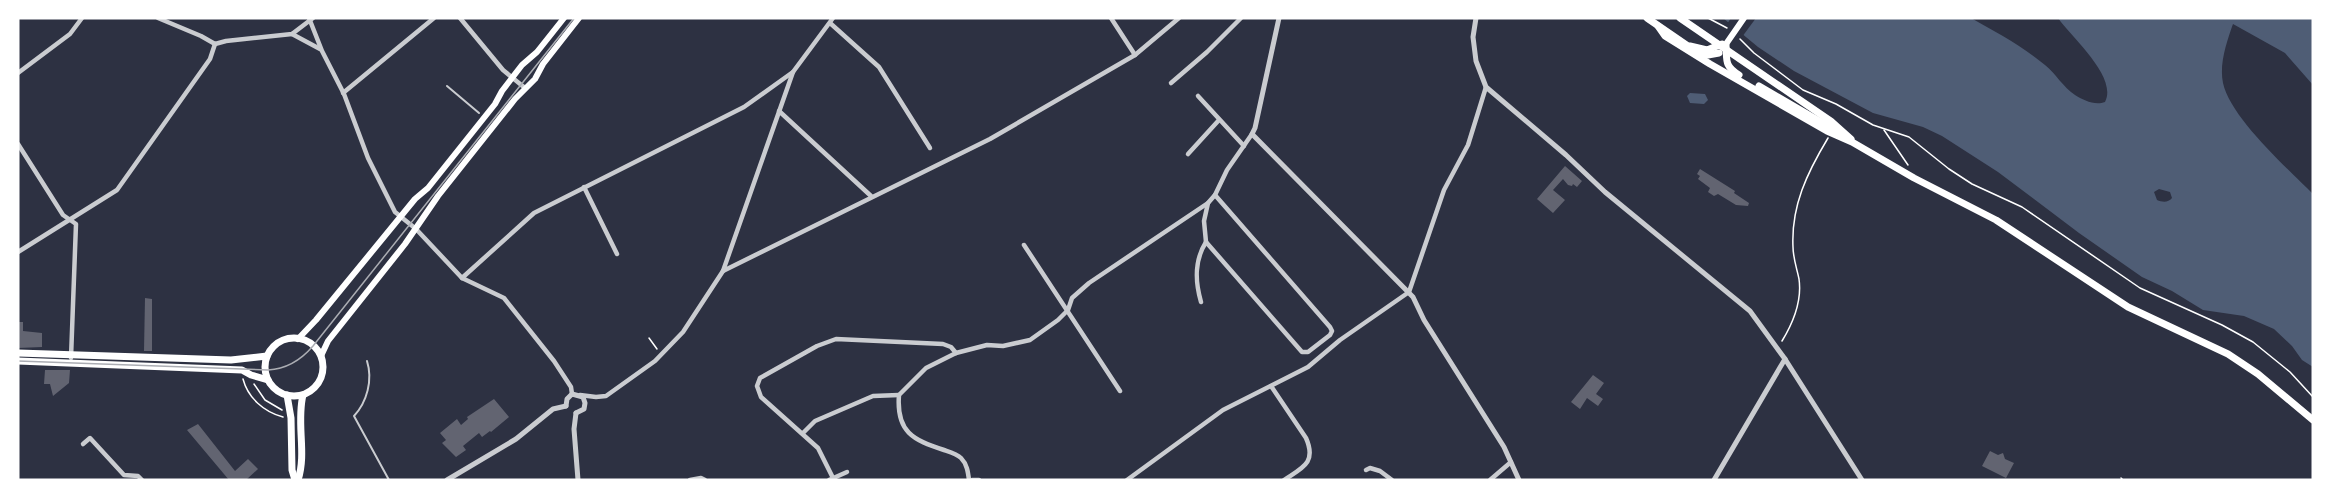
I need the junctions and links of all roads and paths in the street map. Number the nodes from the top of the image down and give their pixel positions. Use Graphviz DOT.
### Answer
graph roads {
  1 [pos="82,18"];
  2 [pos="158,18"];
  3 [pos="434,18"];
  4 [pos="460,18"];
  5 [pos="564,18"];
  6 [pos="579,18"];
  7 [pos="1111,18"];
  8 [pos="1179,18"];
  9 [pos="1241,18"];
  10 [pos="1279,18"];
  11 [pos="1476,18"];
  12 [pos="1647,18"];
  13 [pos="1680,18"];
  14 [pos="1708,18"];
  15 [pos="1744,18"];
  16 [pos="310,19"];
  17 [pos="832,20"];
  18 [pos="1658,26"];
  19 [pos="1728,29"];
  20 [pos="1733,33"];
  21 [pos="292,34"];
  22 [pos="215,44"];
  23 [pos="1726,44"];
  24 [pos="1688,45"];
  25 [pos="322,51"];
  26 [pos="1719,53"];
  27 [pos="1136,55"];
  28 [pos="793,72"];
  29 [pos="18,73"];
  30 [pos="1727,73"];
  31 [pos="513,78"];
  32 [pos="1171,83"];
  33 [pos="447,86"];
  34 [pos="1486,87"];
  35 [pos="525,88"];
  36 [pos="343,93"];
  37 [pos="1198,96"];
  38 [pos="779,111"];
  39 [pos="479,113"];
  40 [pos="1220,120"];
  41 [pos="1883,129"];
  42 [pos="1252,134"];
  43 [pos="1830,135"];
  44 [pos="1244,146"];
  45 [pos="1860,147"];
  46 [pos="19,148"];
  47 [pos="930,148"];
  48 [pos="1188,154"];
  49 [pos="1910,169"];
  50 [pos="585,187"];
  51 [pos="1215,195"];
  52 [pos="870,196"];
  53 [pos="1208,203"];
  54 [pos="400,217"];
  55 [pos="71,220"];
  56 [pos="416,229"];
  57 [pos="1206,242"];
  58 [pos="1024,245"];
  59 [pos="18,252"];
  60 [pos="617,254"];
  61 [pos="723,271"];
  62 [pos="462,278"];
  63 [pos="1409,292"];
  64 [pos="1201,302"];
  65 [pos="1068,310"];
  66 [pos="649,338"];
  67 [pos="298,339"];
  68 [pos="1780,343"];
  69 [pos="18,353"];
  70 [pos="956,353"];
  71 [pos="661,355"];
  72 [pos="267,356"];
  73 [pos="321,356"];
  74 [pos="1785,358"];
  75 [pos="71,359"];
  76 [pos="368,361"];
  77 [pos="18,362"];
  78 [pos="243,377"];
  79 [pos="268,380"];
  80 [pos="253,381"];
  81 [pos="1271,386"];
  82 [pos="1120,391"];
  83 [pos="573,394"];
  84 [pos="286,395"];
  85 [pos="303,395"];
  86 [pos="580,395"];
  87 [pos="899,395"];
  88 [pos="2313,397"];
  89 [pos="566,406"];
  90 [pos="576,414"];
  91 [pos="2313,420"];
  92 [pos="803,433"];
  93 [pos="83,444"];
  94 [pos="1511,462"];
  95 [pos="1366,470"];
  96 [pos="847,472"];
  97 [pos="831,479"];
  98 [pos="142,480"];
  99 [pos="297,480"];
  100 [pos="389,480"];
  101 [pos="447,480"];
  102 [pos="578,480"];
  103 [pos="690,480"];
  104 [pos="705,480"];
  105 [pos="971,480"];
  106 [pos="979,480"];
  107 [pos="1127,480"];
  108 [pos="1284,480"];
  109 [pos="1392,480"];
  110 [pos="1490,480"];
  111 [pos="1519,480"];
  112 [pos="1714,480"];
  113 [pos="1862,480"];
  1 -- 29 [label="street"];
  2 -- 22 [label="street"];
  3 -- 36 [label="street"];
  4 -- 31 [label="street"];
  5 -- 31 [label="main road"];
  6 -- 35 [label="main road"];
  7 -- 27 [label="street"];
  8 -- 27 [label="street"];
  9 -- 32 [label="street"];
  10 -- 42 [label="street"];
  11 -- 34 [label="street"];
  12 -- 18 [label="main road"];
  13 -- 45 [label="main road"];
  14 -- 19 [label="path"];
  15 -- 23 [label="main road"];
  16 -- 21 [label="street"];
  16 -- 25 [label="street"];
  17 -- 28 [label="street"];
  17 -- 47 [label="street"];
  18 -- 24 [label="main road"];
  18 -- 30 [label="main road"];
  20 -- 41 [label="path"];
  21 -- 22 [label="street"];
  21 -- 25 [label="street"];
  22 -- 55 [label="street"];
  23 -- 24 [label="main road"];
  23 -- 26 [label="main road"];
  23 -- 45 [label="main road"];
  24 -- 26 [label="main road"];
  25 -- 36 [label="street"];
  26 -- 30 [label="main road"];
  27 -- 52 [label="street"];
  28 -- 38 [label="street"];
  28 -- 50 [label="street"];
  30 -- 45 [label="main road"];
  31 -- 35 [label="street"];
  31 -- 54 [label="main road"];
  33 -- 39 [label="lane"];
  34 -- 63 [label="street"];
  34 -- 74 [label="street"];
  35 -- 56 [label="main road"];
  36 -- 54 [label="street"];
  37 -- 40 [label="street"];
  38 -- 52 [label="street"];
  38 -- 61 [label="street"];
  40 -- 44 [label="street"];
  40 -- 48 [label="street"];
  41 -- 49 [label="path"];
  41 -- 88 [label="path"];
  42 -- 44 [label="street"];
  42 -- 63 [label="street"];
  43 -- 68 [label="path"];
  44 -- 51 [label="street"];
  45 -- 91 [label="main road"];
  46 -- 55 [label="street"];
  50 -- 60 [label="street"];
  50 -- 62 [label="street"];
  51 -- 53 [label="street"];
  51 -- 57 [label="street"];
  52 -- 61 [label="street"];
  53 -- 57 [label="street"];
  53 -- 65 [label="street"];
  54 -- 56 [label="street"];
  54 -- 67 [label="main road"];
  55 -- 59 [label="street"];
  55 -- 75 [label="street"];
  56 -- 62 [label="street"];
  56 -- 73 [label="main road"];
  57 -- 64 [label="street"];
  58 -- 65 [label="street"];
  61 -- 71 [label="street"];
  62 -- 83 [label="street"];
  63 -- 81 [label="street"];
  63 -- 94 [label="street"];
  65 -- 70 [label="street"];
  65 -- 82 [label="street"];
  66 -- 71 [label="path"];
  67 -- 72 [label="main road"];
  67 -- 73 [label="main road"];
  69 -- 75 [label="main road"];
  70 -- 87 [label="street"];
  70 -- 92 [label="street"];
  71 -- 86 [label="street"];
  72 -- 75 [label="main road"];
  72 -- 79 [label="main road"];
  73 -- 85 [label="main road"];
  74 -- 112 [label="street"];
  74 -- 113 [label="street"];
  75 -- 77 [label="main road"];
  75 -- 79 [label="main road"];
  76 -- 100 [label="lane"];
  78 -- 80 [label="path"];
  79 -- 84 [label="main road"];
  81 -- 107 [label="street"];
  81 -- 108 [label="street"];
  83 -- 86 [label="street"];
  83 -- 89 [label="street"];
  84 -- 85 [label="main road"];
  84 -- 99 [label="main road"];
  85 -- 99 [label="main road"];
  86 -- 90 [label="street"];
  87 -- 92 [label="street"];
  87 -- 105 [label="street"];
  89 -- 90 [label="street"];
  89 -- 101 [label="street"];
  90 -- 102 [label="street"];
  92 -- 97 [label="street"];
  93 -- 98 [label="street"];
  94 -- 110 [label="street"];
  94 -- 111 [label="street"];
  95 -- 109 [label="street"];
  96 -- 97 [label="street"];
  103 -- 104 [label="street"];
  105 -- 106 [label="street"];
}
